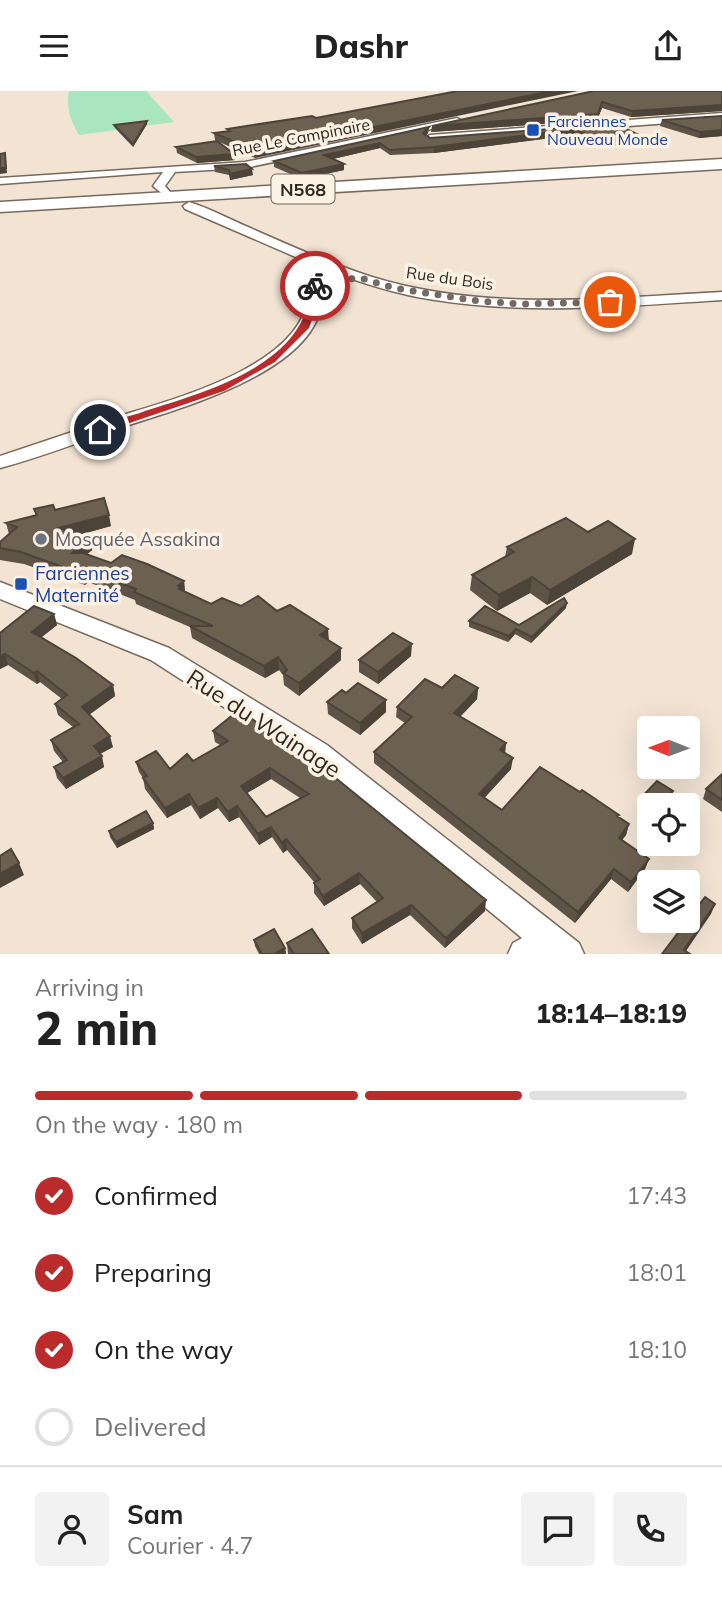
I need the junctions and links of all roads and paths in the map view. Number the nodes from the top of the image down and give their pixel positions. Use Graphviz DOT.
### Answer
graph roads {
  1 [pos="722,116"];
  2 [pos="466,119"];
  3 [pos="380,137"];
  4 [pos="722,166"];
  5 [pos="171,169"];
  6 [pos="599,174"];
  7 [pos="722,179"];
  8 [pos="0,181"];
  9 [pos="165,193"];
  10 [pos="189,206"];
  11 [pos="0,209"];
  12 [pos="305,256"];
  13 [pos="361,278"];
  14 [pos="315,286"];
  15 [pos="722,296"];
  16 [pos="0,462"];
  17 [pos="0,590"];
  18 [pos="547,949"];
  1 -- 3 [label="street"];
  2 -- 3 [label="street, Rue Le Campinaire"];
  3 -- 5 [label="street, Rue Le Campinaire"];
  4 -- 6 [label="highway"];
  5 -- 8 [label="street, Rue Le Campinaire"];
  5 -- 9 [label="street"];
  6 -- 7 [label="highway"];
  6 -- 11 [label="highway, N568"];
  10 -- 12 [label="street, Rue du Bois"];
  12 -- 13 [label="street, Rue du Bois"];
  12 -- 14 [label="street"];
  13 -- 14 [label="street"];
  13 -- 15 [label="street, Rue du Bois"];
  14 -- 16 [label="street"];
  17 -- 18 [label="street, Rue du Wainage"];
}
